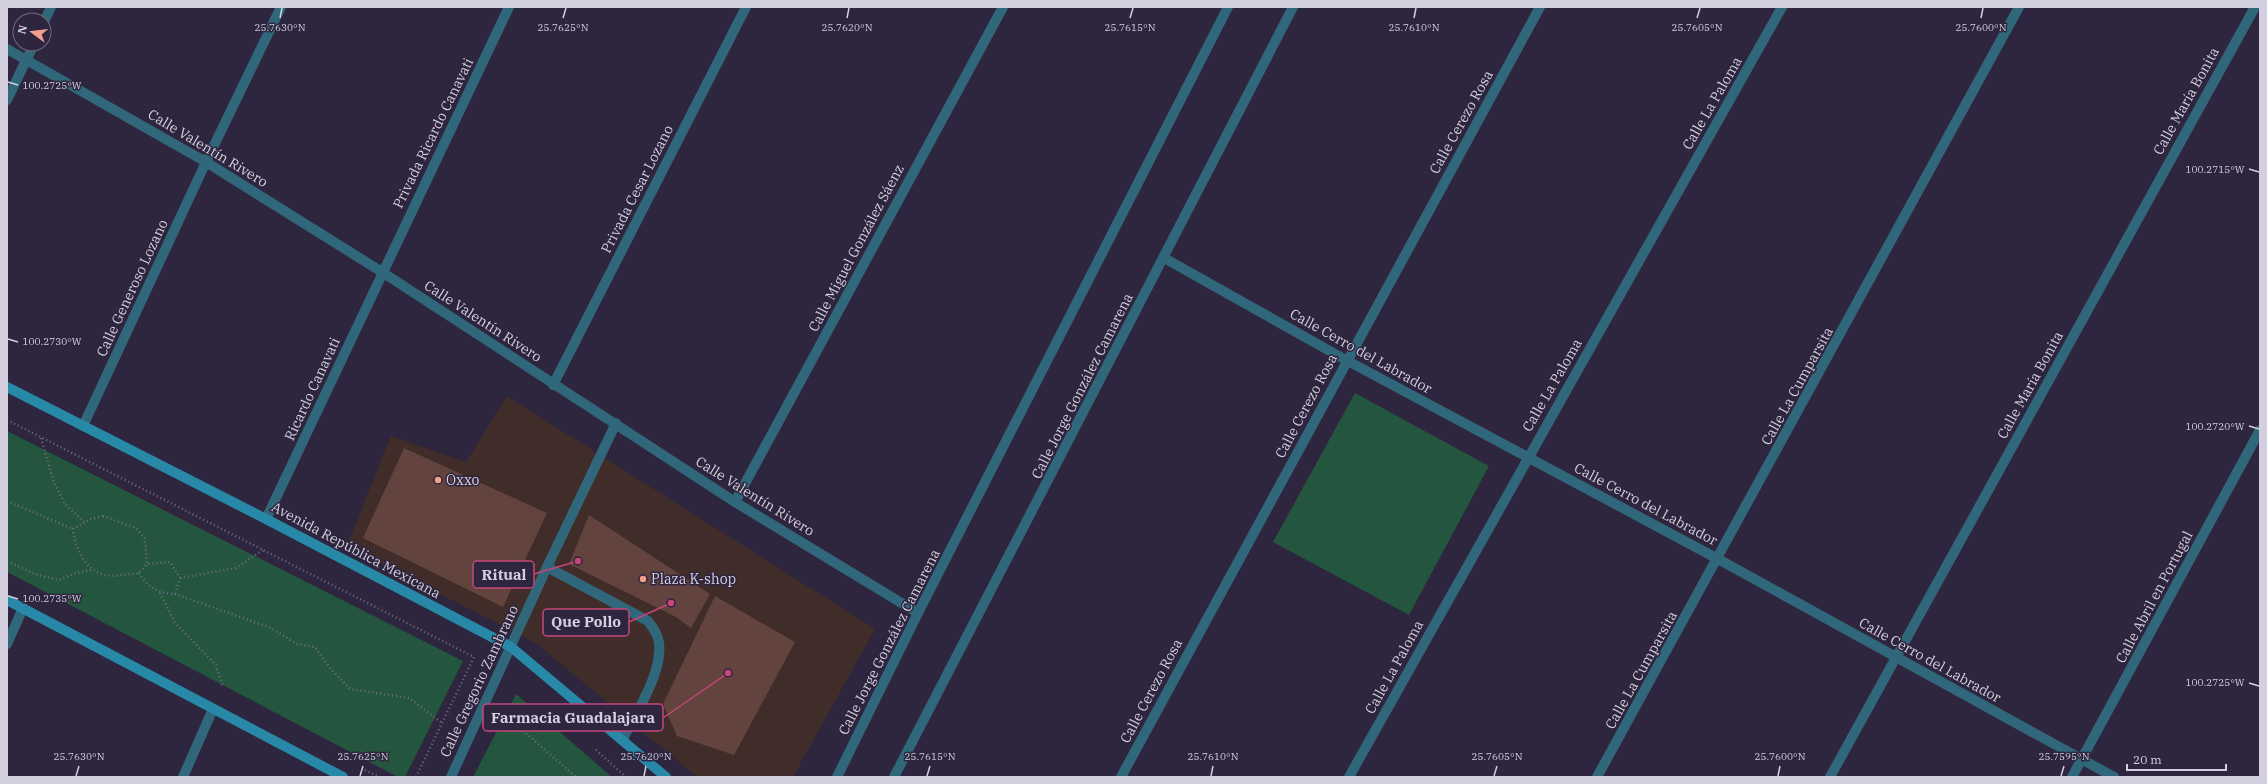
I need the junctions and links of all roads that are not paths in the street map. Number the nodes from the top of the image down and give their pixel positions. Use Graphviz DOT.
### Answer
graph roads {
  1 [pos="281,7"];
  2 [pos="509,7"];
  3 [pos="746,7"];
  4 [pos="1003,7"];
  5 [pos="1228,7"];
  6 [pos="1293,7"];
  7 [pos="1540,7"];
  8 [pos="1782,7"];
  9 [pos="2019,7"];
  10 [pos="2254,7"];
  11 [pos="7,49"];
  12 [pos="30,52"];
  13 [pos="27,60"];
  14 [pos="7,100"];
  15 [pos="206,162"];
  16 [pos="1164,258"];
  17 [pos="382,272"];
  18 [pos="1346,360"];
  19 [pos="553,385"];
  20 [pos="7,387"];
  21 [pos="616,423"];
  22 [pos="84,426"];
  23 [pos="2260,430"];
  24 [pos="1528,457"];
  25 [pos="735,502"];
  26 [pos="266,519"];
  27 [pos="1718,559"];
  28 [pos="546,567"];
  29 [pos="7,600"];
  30 [pos="23,608"];
  31 [pos="918,613"];
  32 [pos="7,644"];
  33 [pos="512,647"];
  34 [pos="1896,657"];
  35 [pos="213,709"];
  36 [pos="623,739"];
  37 [pos="2082,759"];
  38 [pos="183,777"];
  39 [pos="343,777"];
  40 [pos="450,777"];
  41 [pos="666,777"];
  42 [pos="837,777"];
  43 [pos="894,777"];
  44 [pos="1121,777"];
  45 [pos="1349,777"];
  46 [pos="1597,777"];
  47 [pos="1830,777"];
  48 [pos="2072,777"];
  49 [pos="2114,777"];
  1 -- 15 [label="street, Calle Generoso Lozano"];
  2 -- 17 [label="street, Privada Ricardo Canavati"];
  3 -- 19 [label="street, Privada Cesar Lozano"];
  4 -- 25 [label="street, Calle Miguel González Sáenz"];
  5 -- 31 [label="street, Calle Jorge González Camarena"];
  6 -- 16 [label="street, Calle Jorge González Camarena"];
  7 -- 18 [label="street, Calle Cerezo Rosa"];
  8 -- 24 [label="street, Calle La Paloma"];
  9 -- 27 [label="street, Calle La Cumparsita"];
  10 -- 34 [label="street, Calle María Bonita"];
  11 -- 13 [label="street, Calle Valentín Rivero"];
  12 -- 13 [label="street"];
  13 -- 14 [label="street"];
  13 -- 15 [label="street, Calle Valentín Rivero"];
  15 -- 17 [label="street, Calle Valentín Rivero"];
  15 -- 22 [label="street, Calle Generoso Lozano"];
  16 -- 18 [label="street, Calle Cerro del Labrador"];
  16 -- 43 [label="street, Calle Jorge González Camarena"];
  17 -- 19 [label="street, Calle Valentín Rivero"];
  17 -- 26 [label="street, Ricardo Canavati"];
  18 -- 24 [label="street, Calle Cerro del Labrador"];
  18 -- 44 [label="street, Calle Cerezo Rosa"];
  19 -- 21 [label="street, Calle Valentín Rivero"];
  20 -- 22 [label="main road, Avenida República Mexicana"];
  21 -- 25 [label="street, Calle Valentín Rivero"];
  21 -- 28 [label="street, Calle Gregorio Zambrano"];
  22 -- 26 [label="main road, Avenida República Mexicana"];
  23 -- 37 [label="street, Calle Abril en Portugal"];
  24 -- 27 [label="street, Calle Cerro del Labrador"];
  24 -- 45 [label="street, Calle La Paloma"];
  25 -- 31 [label="street, Calle Valentín Rivero"];
  26 -- 33 [label="main road, Avenida República Mexicana"];
  27 -- 34 [label="street, Calle Cerro del Labrador"];
  27 -- 46 [label="street, Calle La Cumparsita"];
  28 -- 33 [label="street, Calle Gregorio Zambrano"];
  28 -- 36 [label="street"];
  29 -- 30 [label="main road"];
  30 -- 32 [label="street"];
  30 -- 35 [label="main road"];
  31 -- 42 [label="street, Calle Jorge González Camarena"];
  33 -- 36 [label="main road, Avenida República Mexicana"];
  33 -- 40 [label="street, Calle Gregorio Zambrano"];
  34 -- 37 [label="street, Calle Cerro del Labrador"];
  34 -- 47 [label="street, Calle María Bonita"];
  35 -- 38 [label="street"];
  35 -- 39 [label="main road"];
  36 -- 41 [label="main road, Avenida República Mexicana"];
  37 -- 48 [label="street, Calle Abril en Portugal"];
  37 -- 49 [label="street, Calle Cerro del Labrador"];
}
